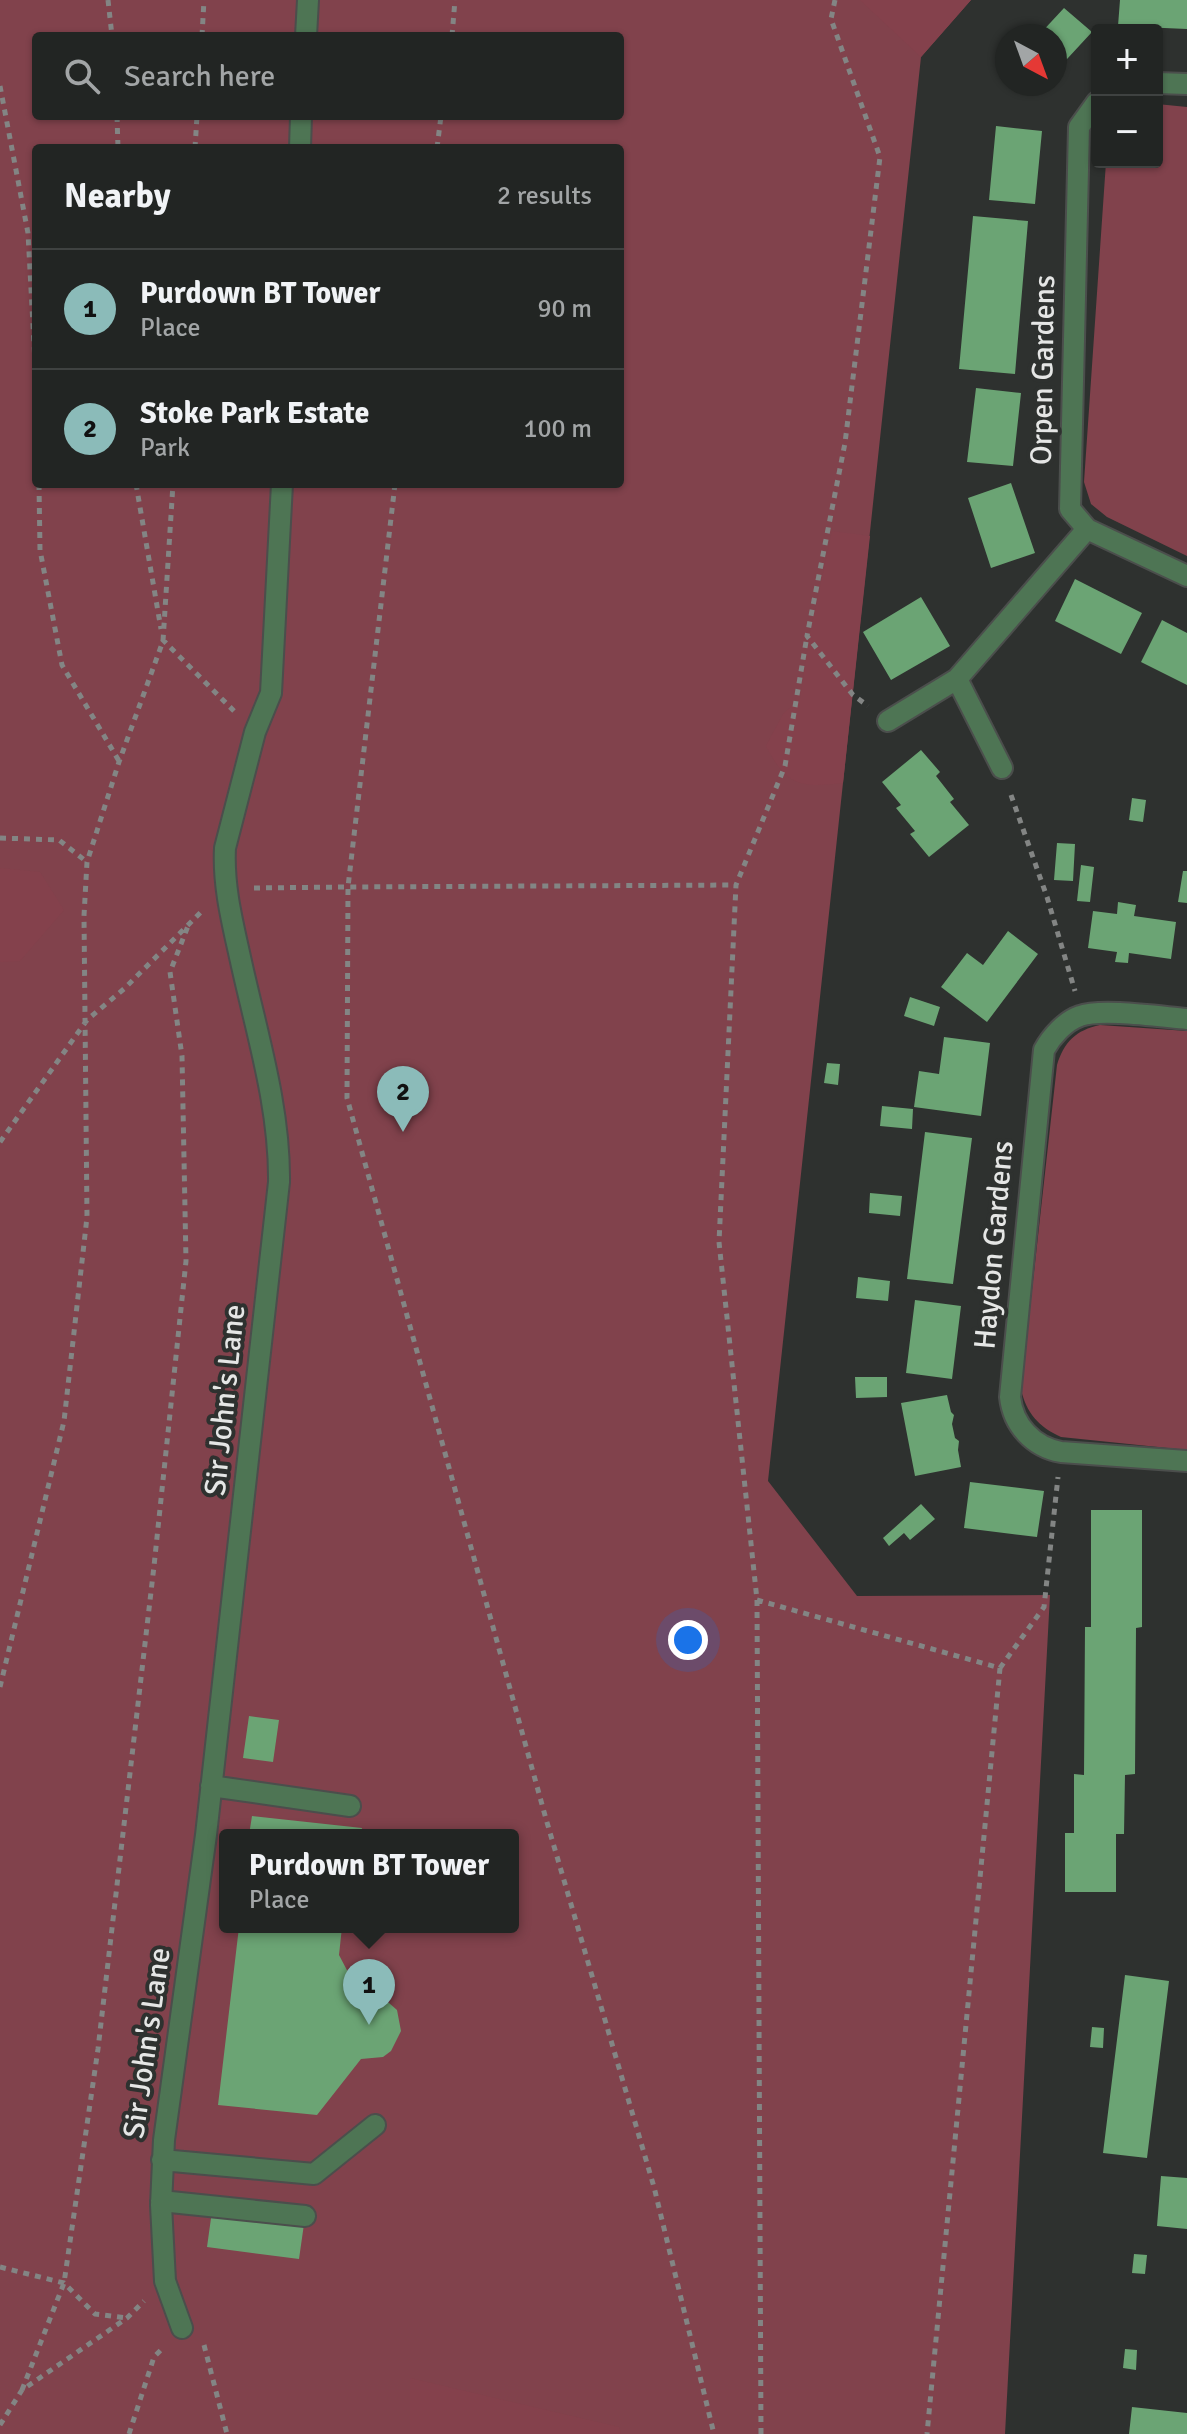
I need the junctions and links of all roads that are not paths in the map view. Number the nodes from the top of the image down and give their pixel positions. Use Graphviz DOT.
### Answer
graph roads {
  1 [pos="308,0"];
  2 [pos="306,32"];
  3 [pos="1163,83"];
  4 [pos="1187,84"];
  5 [pos="1091,110"];
  6 [pos="301,120"];
  7 [pos="300,144"];
  8 [pos="282,488"];
  9 [pos="1087,529"];
  10 [pos="1187,576"];
  11 [pos="957,679"];
  12 [pos="888,721"];
  13 [pos="1002,768"];
  14 [pos="1187,1019"];
  15 [pos="1187,1461"];
  16 [pos="211,1786"];
  17 [pos="350,1806"];
  18 [pos="375,2125"];
  19 [pos="162,2160"];
  20 [pos="161,2201"];
  21 [pos="305,2216"];
  22 [pos="182,2328"];
  1 -- 2 [label="street"];
  3 -- 4 [label="street"];
  5 -- 9 [label="street, Orpen Gardens"];
  6 -- 7 [label="street"];
  8 -- 16 [label="street, Sir John's Lane"];
  9 -- 10 [label="street"];
  9 -- 11 [label="street"];
  11 -- 12 [label="street"];
  11 -- 13 [label="street"];
  14 -- 15 [label="street, Haydon Gardens"];
  16 -- 17 [label="street"];
  16 -- 19 [label="street, Sir John's Lane"];
  18 -- 19 [label="street"];
  19 -- 20 [label="street, Sir John's Lane"];
  20 -- 21 [label="street"];
  20 -- 22 [label="street, Sir John's Lane"];
}
